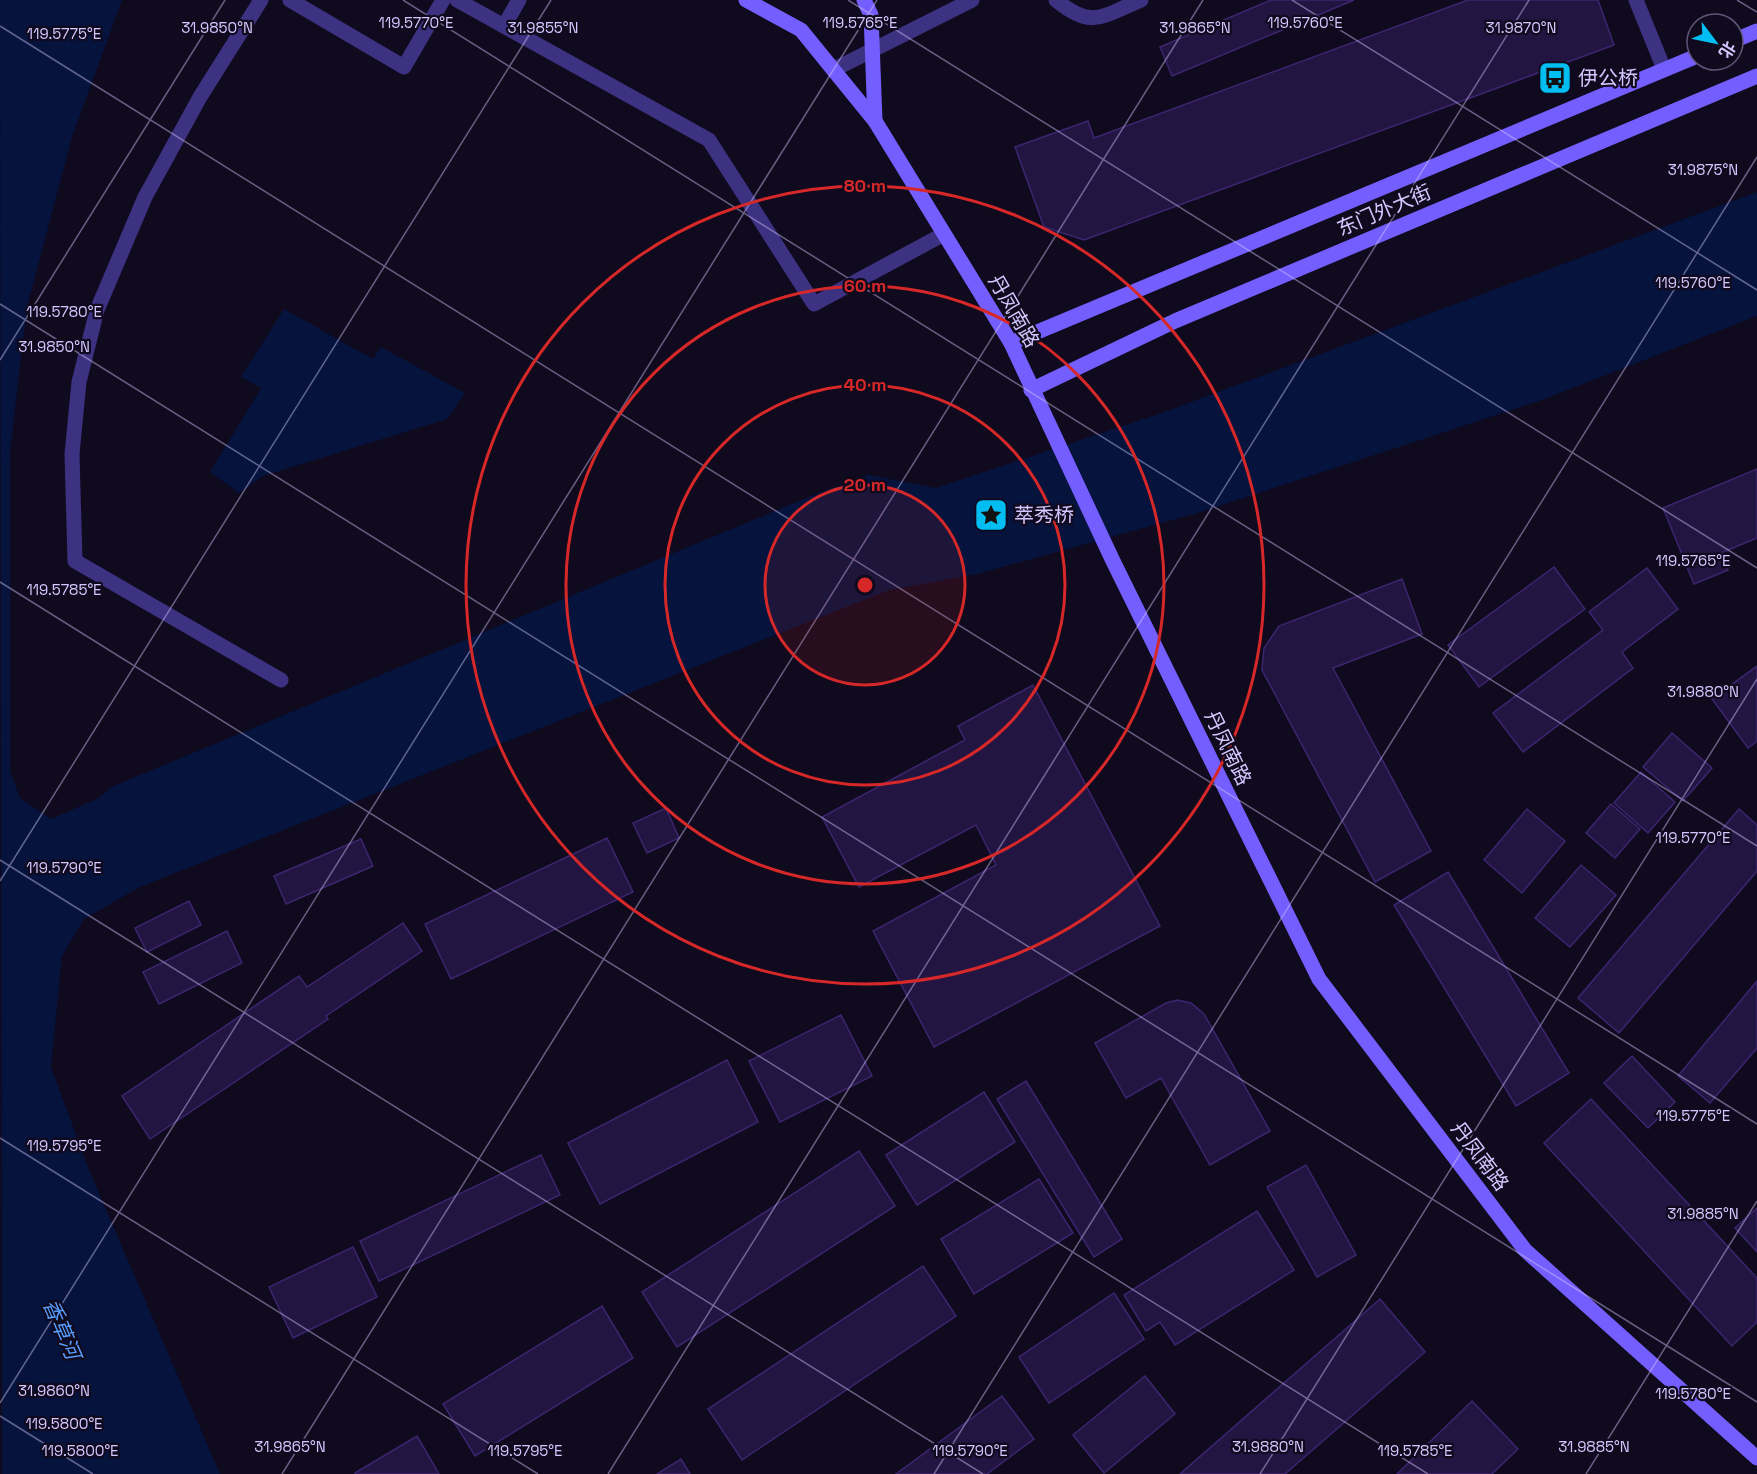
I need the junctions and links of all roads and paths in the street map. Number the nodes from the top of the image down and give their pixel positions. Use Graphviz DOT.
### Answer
graph roads {
  1 [pos="261,0"];
  2 [pos="290,0"];
  3 [pos="443,0"];
  4 [pos="457,0"];
  5 [pos="519,0"];
  6 [pos="746,0"];
  7 [pos="864,0"];
  8 [pos="972,0"];
  9 [pos="1056,0"];
  10 [pos="1141,0"];
  11 [pos="1636,0"];
  12 [pos="504,26"];
  13 [pos="872,50"];
  14 [pos="1685,61"];
  15 [pos="1664,69"];
  16 [pos="833,70"];
  17 [pos="1757,76"];
  18 [pos="875,121"];
  19 [pos="944,234"];
  20 [pos="1011,343"];
  21 [pos="1031,390"];
  22 [pos="281,680"];
  23 [pos="1757,1458"];
  1 -- 22 [label="lane"];
  2 -- 3 [label="lane"];
  4 -- 12 [label="lane"];
  5 -- 12 [label="lane"];
  6 -- 16 [label="main road, 丹凤南路"];
  7 -- 13 [label="main road"];
  8 -- 13 [label="lane"];
  9 -- 10 [label="lane"];
  11 -- 15 [label="lane"];
  12 -- 19 [label="lane"];
  13 -- 16 [label="lane"];
  13 -- 18 [label="main road"];
  14 -- 15 [label="main road, 东门外大街"];
  15 -- 20 [label="main road, 东门外大街"];
  16 -- 18 [label="main road, 丹凤南路"];
  17 -- 21 [label="main road, 东门外大街"];
  18 -- 19 [label="main road, 丹凤南路"];
  19 -- 20 [label="main road, 丹凤南路"];
  20 -- 21 [label="main road, 丹凤南路"];
  21 -- 23 [label="main road, 丹凤南路"];
}
